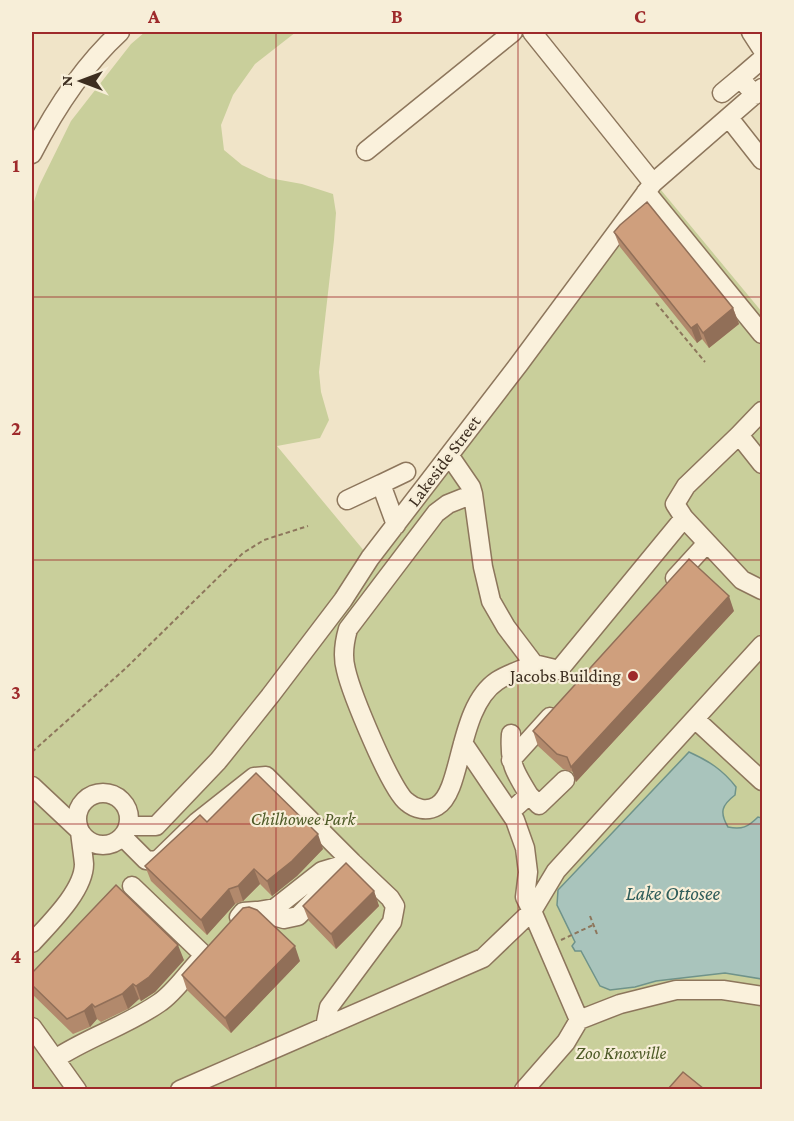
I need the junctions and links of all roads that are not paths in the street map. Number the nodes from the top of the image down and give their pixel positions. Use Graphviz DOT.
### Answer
graph roads {
  1 [pos="120,32"];
  2 [pos="513,32"];
  3 [pos="532,32"];
  4 [pos="758,49"];
  5 [pos="740,78"];
  6 [pos="759,92"];
  7 [pos="722,93"];
  8 [pos="729,118"];
  9 [pos="366,151"];
  10 [pos="32,154"];
  11 [pos="762,159"];
  12 [pos="650,188"];
  13 [pos="762,334"];
  14 [pos="762,411"];
  15 [pos="739,435"];
  16 [pos="449,455"];
  17 [pos="762,464"];
  18 [pos="406,472"];
  19 [pos="385,491"];
  20 [pos="473,494"];
  21 [pos="347,500"];
  22 [pos="410,505"];
  23 [pos="684,518"];
  24 [pos="396,525"];
  25 [pos="707,543"];
  26 [pos="762,590"];
  27 [pos="660,595"];
  28 [pos="762,645"];
  29 [pos="534,664"];
  30 [pos="558,708"];
  31 [pos="695,719"];
  32 [pos="511,734"];
  33 [pos="463,743"];
  34 [pos="511,760"];
  35 [pos="565,780"];
  36 [pos="762,781"];
  37 [pos="32,786"];
  38 [pos="530,795"];
  39 [pos="510,812"];
  40 [pos="80,831"];
  41 [pos="126,832"];
  42 [pos="352,861"];
  43 [pos="132,886"];
  44 [pos="532,911"];
  45 [pos="32,944"];
  46 [pos="204,955"];
  47 [pos="762,996"];
  48 [pos="579,1020"];
  49 [pos="32,1027"];
  50 [pos="325,1027"];
  51 [pos="55,1059"];
  52 [pos="77,1089"];
  53 [pos="180,1089"];
  54 [pos="524,1089"];
  1 -- 10 [label="street"];
  2 -- 9 [label="street"];
  3 -- 12 [label="street"];
  4 -- 5 [label="street"];
  5 -- 6 [label="street"];
  5 -- 7 [label="street"];
  6 -- 8 [label="street, Lakeside Street"];
  8 -- 11 [label="street"];
  8 -- 12 [label="street, Lakeside Street"];
  12 -- 13 [label="street"];
  12 -- 16 [label="street, Lakeside Street"];
  14 -- 15 [label="street"];
  15 -- 17 [label="street"];
  15 -- 23 [label="street"];
  16 -- 20 [label="street"];
  16 -- 22 [label="street, Lakeside Street"];
  18 -- 19 [label="street"];
  19 -- 21 [label="street"];
  19 -- 22 [label="street"];
  19 -- 24 [label="street"];
  20 -- 29 [label="street"];
  20 -- 33 [label="street"];
  22 -- 24 [label="street, Lakeside Street"];
  23 -- 25 [label="street"];
  23 -- 29 [label="street"];
  24 -- 41 [label="street, Lakeside Street"];
  25 -- 26 [label="street"];
  25 -- 27 [label="street"];
  28 -- 31 [label="street"];
  29 -- 33 [label="street"];
  30 -- 34 [label="street"];
  31 -- 36 [label="street"];
  31 -- 44 [label="street"];
  32 -- 34 [label="street"];
  33 -- 39 [label="street"];
  34 -- 38 [label="street"];
  35 -- 38 [label="street"];
  37 -- 40 [label="street"];
  38 -- 39 [label="street"];
  39 -- 44 [label="street"];
  40 -- 41 [label="street"];
  40 -- 41 [label="street"];
  40 -- 45 [label="street"];
  41 -- 42 [label="street"];
  42 -- 46 [label="street"];
  42 -- 50 [label="street"];
  43 -- 46 [label="street"];
  44 -- 48 [label="street"];
  44 -- 50 [label="street"];
  46 -- 51 [label="street"];
  47 -- 48 [label="street"];
  48 -- 54 [label="street"];
  49 -- 51 [label="street"];
  50 -- 53 [label="street"];
  51 -- 52 [label="street"];
}
